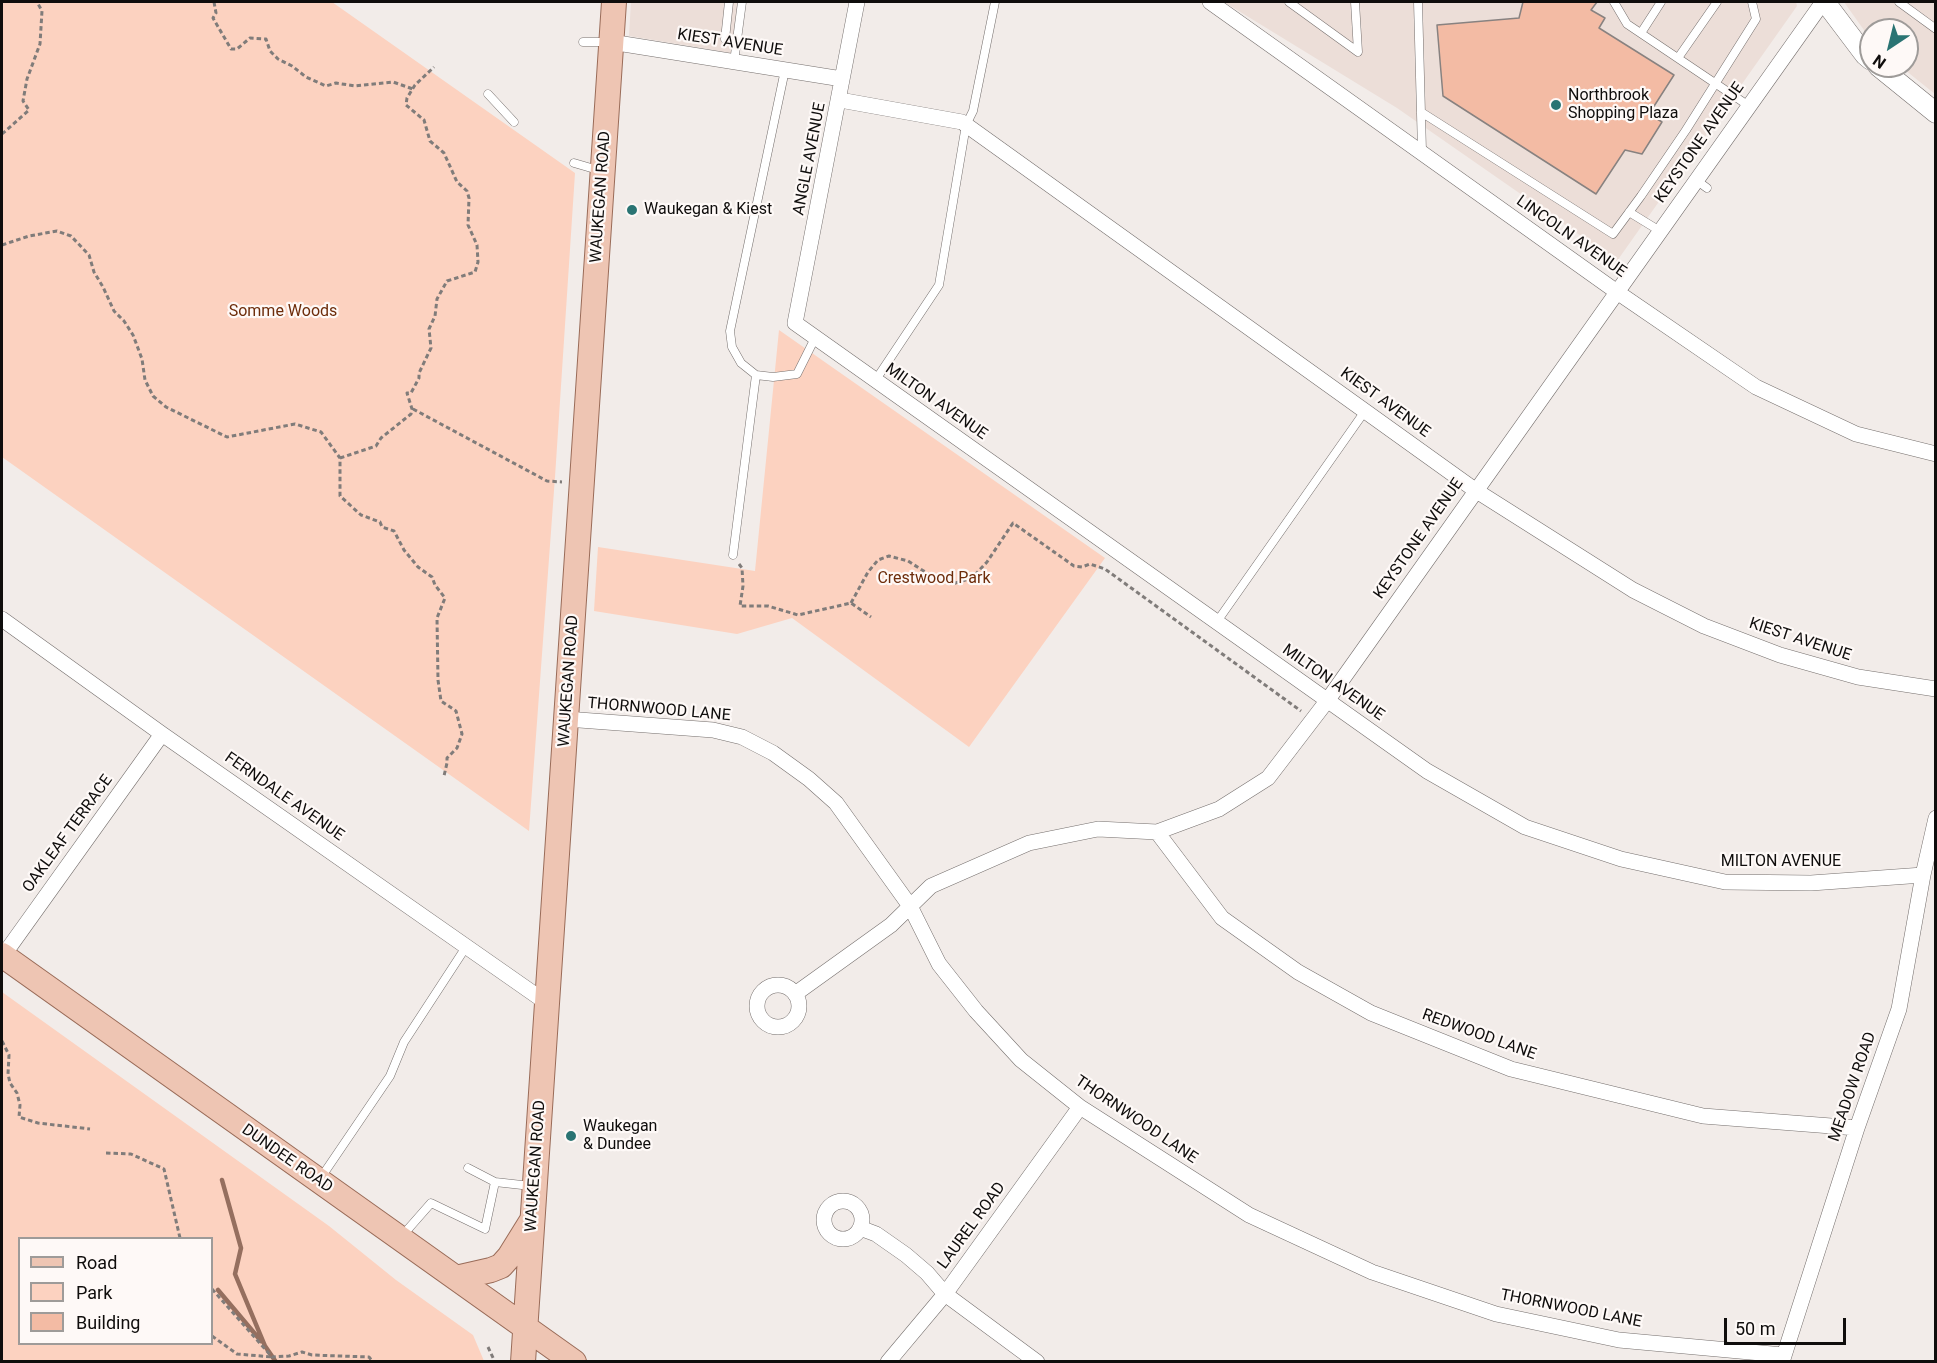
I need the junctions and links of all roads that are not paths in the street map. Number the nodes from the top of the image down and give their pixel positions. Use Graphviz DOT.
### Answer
graph roads {
  1 [pos="614,2"];
  2 [pos="729,2"];
  3 [pos="742,2"];
  4 [pos="857,2"];
  5 [pos="994,2"];
  6 [pos="1210,2"];
  7 [pos="1289,2"];
  8 [pos="1355,2"];
  9 [pos="1418,2"];
  10 [pos="1614,2"];
  11 [pos="1662,2"];
  12 [pos="1717,2"];
  13 [pos="1752,2"];
  14 [pos="1824,2"];
  15 [pos="1899,2"];
  16 [pos="1935,29"];
  17 [pos="1641,33"];
  18 [pos="725,39"];
  19 [pos="583,42"];
  20 [pos="611,42"];
  21 [pos="1859,47"];
  22 [pos="1678,58"];
  23 [pos="734,62"];
  24 [pos="785,70"];
  25 [pos="1893,78"];
  26 [pos="842,79"];
  27 [pos="1715,82"];
  28 [pos="488,94"];
  29 [pos="840,100"];
  30 [pos="1749,106"];
  31 [pos="1420,112"];
  32 [pos="1935,113"];
  33 [pos="514,122"];
  34 [pos="966,125"];
  35 [pos="1422,152"];
  36 [pos="574,163"];
  37 [pos="603,171"];
  38 [pos="1629,212"];
  39 [pos="1660,231"];
  40 [pos="1617,292"];
  41 [pos="795,323"];
  42 [pos="815,338"];
  43 [pos="756,375"];
  44 [pos="875,381"];
  45 [pos="1365,411"];
  46 [pos="1935,454"];
  47 [pos="1475,490"];
  48 [pos="733,555"];
  49 [pos="2,619"];
  50 [pos="1216,623"];
  51 [pos="1935,689"];
  52 [pos="1327,701"];
  53 [pos="566,719"];
  54 [pos="162,734"];
  55 [pos="1935,818"];
  56 [pos="1157,832"];
  57 [pos="1923,875"];
  58 [pos="910,906"];
  59 [pos="466,947"];
  60 [pos="2,956"];
  61 [pos="795,994"];
  62 [pos="547,1003"];
  63 [pos="1080,1107"];
  64 [pos="1857,1128"];
  65 [pos="468,1168"];
  66 [pos="319,1181"];
  67 [pos="495,1182"];
  68 [pos="535,1186"];
  69 [pos="533,1218"];
  70 [pos="860,1228"];
  71 [pos="400,1238"];
  72 [pos="456,1278"];
  73 [pos="945,1294"];
  74 [pos="526,1328"];
  75 [pos="1782,1358"];
  76 [pos="523,1362"];
  77 [pos="574,1362"];
  78 [pos="888,1362"];
  79 [pos="1037,1362"];
  1 -- 20 [label="main road, WAUKEGAN ROAD"];
  2 -- 18 [label="lane"];
  3 -- 23 [label="lane"];
  4 -- 26 [label="street, ANGLE AVENUE"];
  5 -- 34 [label="lane"];
  6 -- 35 [label="street, LINCOLN AVENUE"];
  7 -- 8 [label="lane"];
  9 -- 31 [label="lane"];
  10 -- 17 [label="lane"];
  11 -- 17 [label="lane"];
  12 -- 22 [label="lane"];
  13 -- 27 [label="lane"];
  14 -- 21 [label="street"];
  14 -- 30 [label="street, KEYSTONE AVENUE"];
  15 -- 16 [label="lane"];
  17 -- 22 [label="lane"];
  19 -- 20 [label="lane"];
  20 -- 23 [label="street, KIEST AVENUE"];
  20 -- 37 [label="main road, WAUKEGAN ROAD"];
  22 -- 27 [label="lane"];
  23 -- 24 [label="street, KIEST AVENUE"];
  24 -- 26 [label="street, KIEST AVENUE"];
  24 -- 43 [label="lane"];
  25 -- 32 [label="street"];
  26 -- 29 [label="street, ANGLE AVENUE"];
  27 -- 30 [label="lane"];
  27 -- 38 [label="lane"];
  28 -- 33 [label="lane"];
  29 -- 34 [label="street, KIEST AVENUE"];
  29 -- 41 [label="street, ANGLE AVENUE"];
  30 -- 39 [label="street, KEYSTONE AVENUE"];
  31 -- 35 [label="lane"];
  31 -- 38 [label="lane"];
  34 -- 44 [label="lane"];
  34 -- 45 [label="street, KIEST AVENUE"];
  35 -- 40 [label="street, LINCOLN AVENUE"];
  36 -- 37 [label="lane"];
  37 -- 53 [label="main road, WAUKEGAN ROAD"];
  38 -- 39 [label="lane"];
  39 -- 40 [label="street, KEYSTONE AVENUE"];
  40 -- 46 [label="street, LINCOLN AVENUE"];
  40 -- 47 [label="street, KEYSTONE AVENUE"];
  41 -- 42 [label="street, MILTON AVENUE"];
  42 -- 43 [label="lane"];
  42 -- 44 [label="street, MILTON AVENUE"];
  43 -- 48 [label="lane"];
  44 -- 50 [label="street, MILTON AVENUE"];
  45 -- 47 [label="street, KIEST AVENUE"];
  45 -- 50 [label="lane"];
  47 -- 51 [label="street, KIEST AVENUE"];
  47 -- 52 [label="street, KEYSTONE AVENUE"];
  49 -- 54 [label="street, FERNDALE AVENUE"];
  50 -- 52 [label="street, MILTON AVENUE"];
  52 -- 56 [label="street, KEYSTONE AVENUE"];
  52 -- 57 [label="street, MILTON AVENUE"];
  53 -- 58 [label="street, THORNWOOD LANE"];
  53 -- 62 [label="main road, WAUKEGAN ROAD"];
  54 -- 59 [label="street, FERNDALE AVENUE"];
  54 -- 60 [label="street, OAKLEAF TERRACE"];
  55 -- 57 [label="street, MEADOW ROAD"];
  56 -- 58 [label="street, KEYSTONE AVENUE"];
  56 -- 64 [label="street, REDWOOD LANE"];
  57 -- 64 [label="street, MEADOW ROAD"];
  58 -- 61 [label="street, KEYSTONE AVENUE"];
  58 -- 63 [label="street, THORNWOOD LANE"];
  59 -- 62 [label="street, FERNDALE AVENUE"];
  59 -- 66 [label="lane"];
  60 -- 66 [label="main road, DUNDEE ROAD"];
  62 -- 68 [label="main road, WAUKEGAN ROAD"];
  63 -- 73 [label="street, LAUREL ROAD"];
  63 -- 75 [label="street, THORNWOOD LANE"];
  64 -- 75 [label="street, MEADOW ROAD"];
  65 -- 67 [label="lane"];
  66 -- 71 [label="main road, DUNDEE ROAD"];
  67 -- 68 [label="lane"];
  67 -- 71 [label="lane"];
  68 -- 69 [label="main road, WAUKEGAN ROAD"];
  69 -- 72 [label="main road"];
  69 -- 74 [label="main road, WAUKEGAN ROAD"];
  70 -- 73 [label="street"];
  71 -- 72 [label="main road, DUNDEE ROAD"];
  72 -- 74 [label="main road, DUNDEE ROAD"];
  73 -- 78 [label="street, LAUREL ROAD"];
  73 -- 79 [label="street"];
  74 -- 76 [label="main road, WAUKEGAN ROAD"];
  74 -- 77 [label="main road, DUNDEE ROAD"];
}
